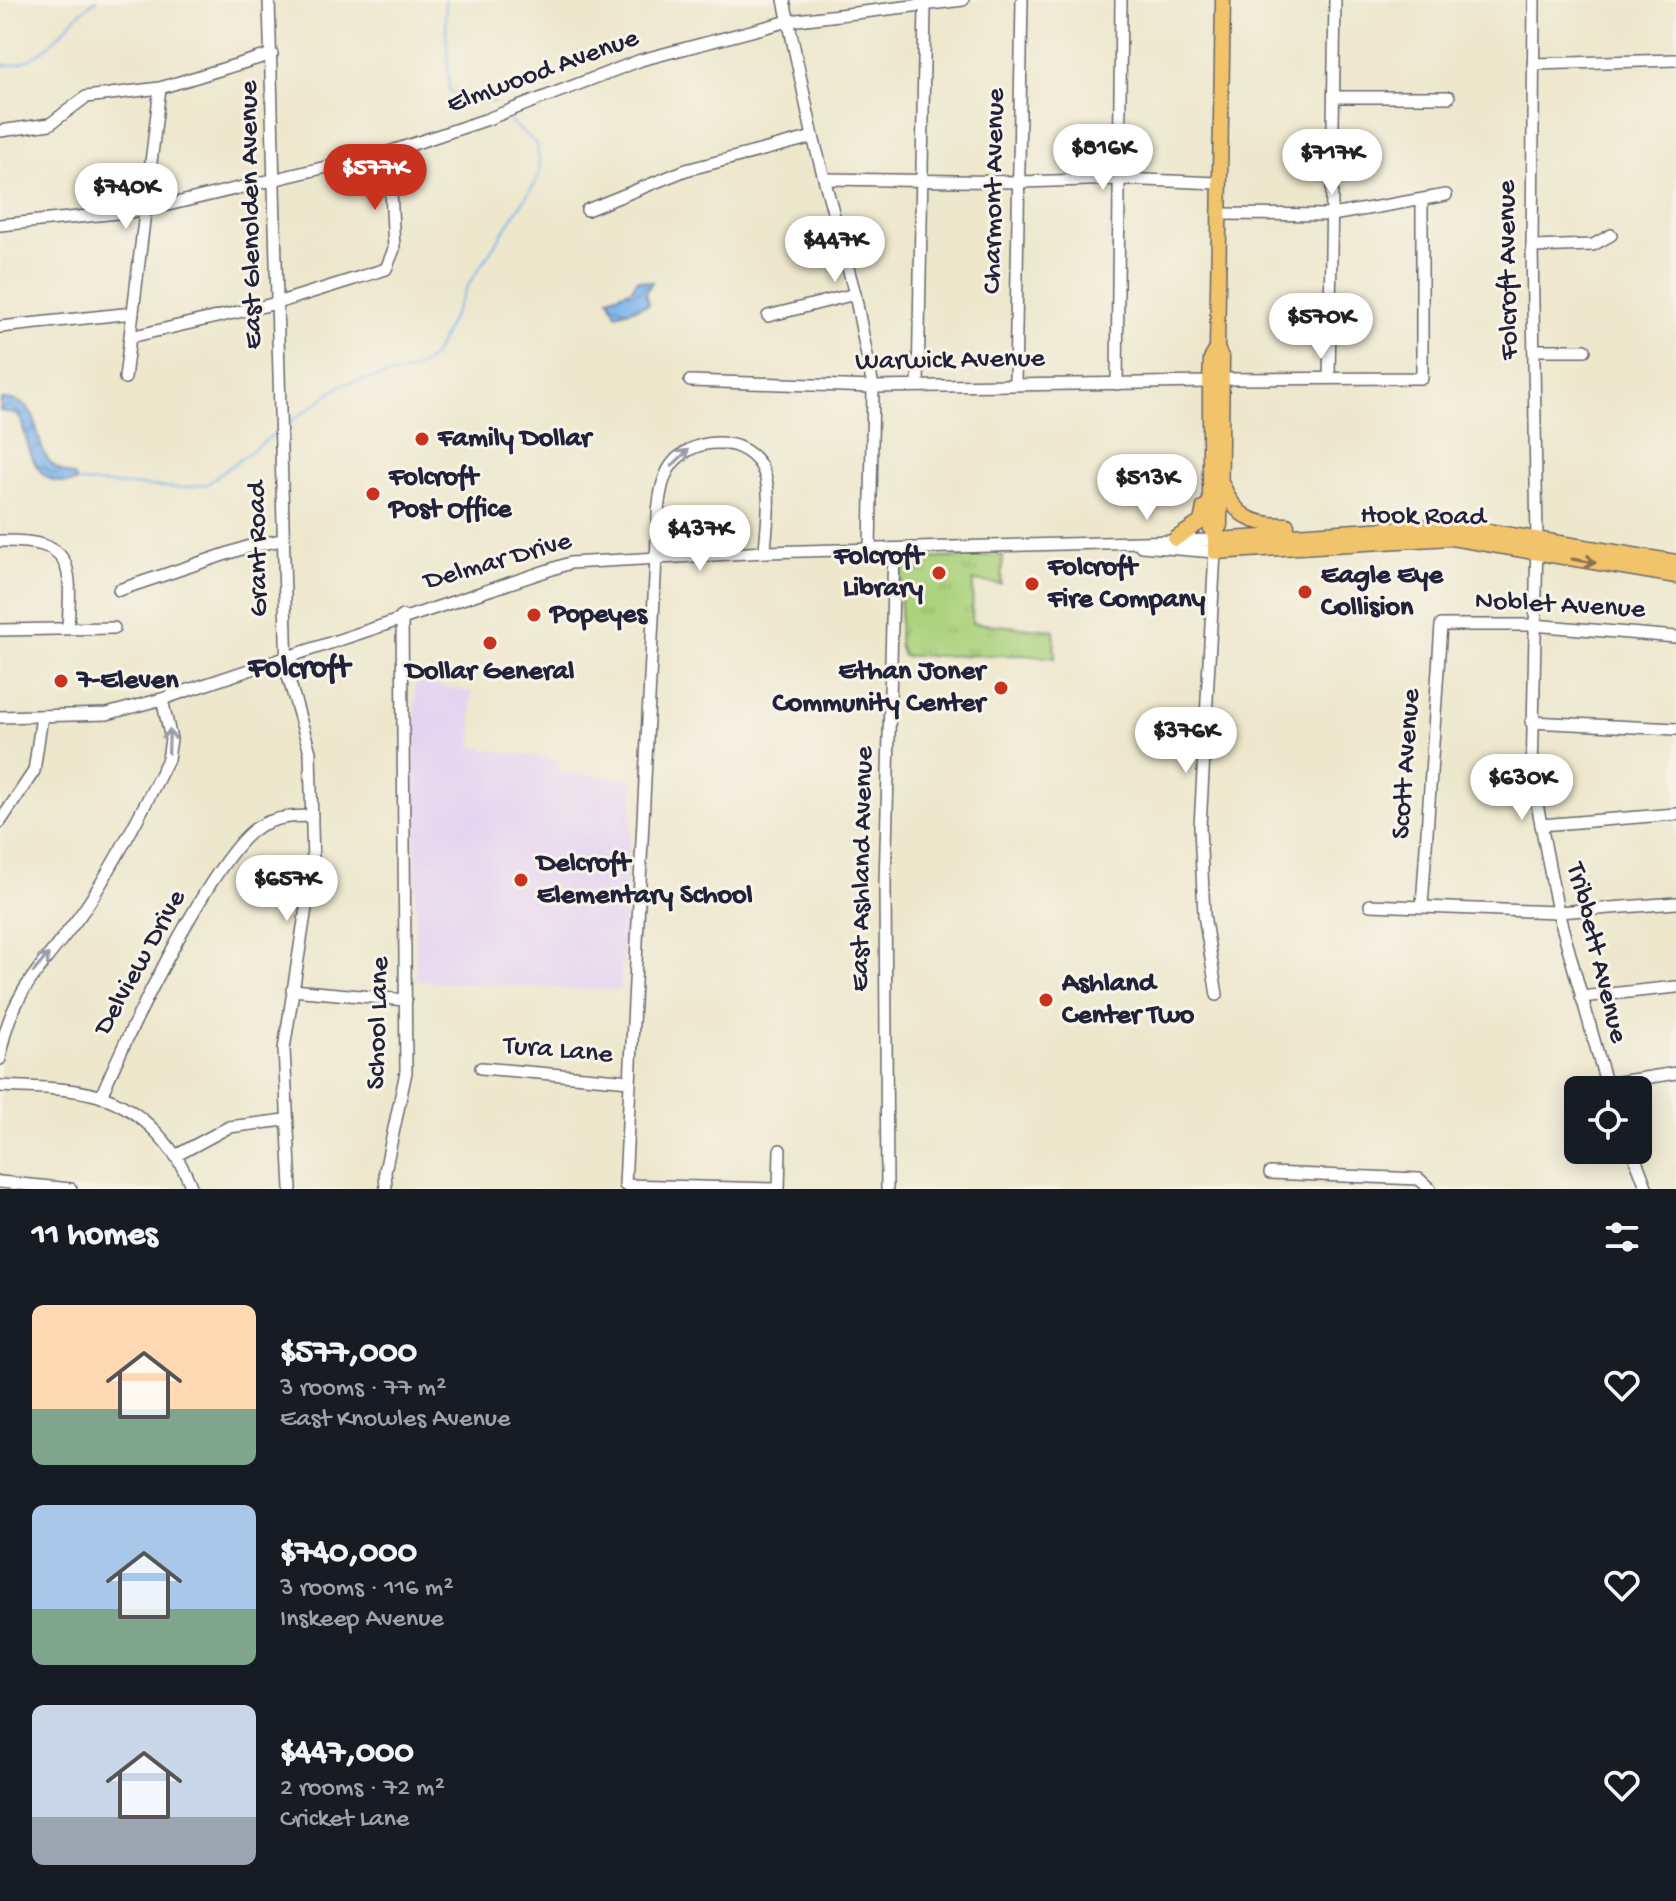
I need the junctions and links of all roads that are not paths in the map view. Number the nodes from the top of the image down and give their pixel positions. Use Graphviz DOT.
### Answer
graph roads {
  1 [pos="269,0"];
  2 [pos="784,0"];
  3 [pos="963,0"];
  4 [pos="1022,0"];
  5 [pos="1121,0"];
  6 [pos="1223,0"];
  7 [pos="1335,0"];
  8 [pos="1534,0"];
  9 [pos="925,6"];
  10 [pos="789,21"];
  11 [pos="272,54"];
  12 [pos="1676,60"];
  13 [pos="1533,64"];
  14 [pos="160,88"];
  15 [pos="1334,97"];
  16 [pos="1449,97"];
  17 [pos="0,131"];
  18 [pos="813,137"];
  19 [pos="389,152"];
  20 [pos="275,177"];
  21 [pos="922,178"];
  22 [pos="826,179"];
  23 [pos="1121,179"];
  24 [pos="1020,182"];
  25 [pos="1218,183"];
  26 [pos="1446,195"];
  27 [pos="1422,200"];
  28 [pos="147,210"];
  29 [pos="587,210"];
  30 [pos="1219,214"];
  31 [pos="1332,215"];
  32 [pos="0,225"];
  33 [pos="1611,235"];
  34 [pos="1532,247"];
  35 [pos="855,294"];
  36 [pos="277,303"];
  37 [pos="133,313"];
  38 [pos="768,316"];
  39 [pos="0,327"];
  40 [pos="130,337"];
  41 [pos="1534,350"];
  42 [pos="1585,350"];
  43 [pos="125,378"];
  44 [pos="1329,378"];
  45 [pos="690,381"];
  46 [pos="1216,381"];
  47 [pos="1015,383"];
  48 [pos="1117,384"];
  49 [pos="918,386"];
  50 [pos="873,387"];
  51 [pos="281,430"];
  52 [pos="1215,479"];
  53 [pos="1339,531"];
  54 [pos="1175,539"];
  55 [pos="282,540"];
  56 [pos="0,541"];
  57 [pos="1215,542"];
  58 [pos="1122,543"];
  59 [pos="1537,547"];
  60 [pos="894,550"];
  61 [pos="870,551"];
  62 [pos="765,552"];
  63 [pos="656,557"];
  64 [pos="1676,562"];
  65 [pos="1676,576"];
  66 [pos="119,590"];
  67 [pos="402,616"];
  68 [pos="1441,625"];
  69 [pos="1533,625"];
  70 [pos="68,627"];
  71 [pos="114,628"];
  72 [pos="0,630"];
  73 [pos="1676,637"];
  74 [pos="286,656"];
  75 [pos="162,699"];
  76 [pos="42,716"];
  77 [pos="0,717"];
  78 [pos="1531,722"];
  79 [pos="1676,729"];
  80 [pos="1676,814"];
  81 [pos="312,816"];
  82 [pos="0,822"];
  83 [pos="1541,825"];
  84 [pos="1676,903"];
  85 [pos="1370,905"];
  86 [pos="1422,906"];
  87 [pos="1558,912"];
  88 [pos="1676,987"];
  89 [pos="292,990"];
  90 [pos="1217,995"];
  91 [pos="1581,997"];
  92 [pos="406,1000"];
  93 [pos="0,1059"];
  94 [pos="481,1068"];
  95 [pos="1676,1073"];
  96 [pos="1604,1076"];
  97 [pos="1652,1078"];
  98 [pos="630,1081"];
  99 [pos="0,1086"];
  100 [pos="101,1097"];
  101 [pos="285,1120"];
  102 [pos="780,1150"];
  103 [pos="177,1155"];
  104 [pos="1637,1164"];
  105 [pos="1270,1173"];
  106 [pos="0,1182"];
  107 [pos="71,1189"];
  108 [pos="192,1189"];
  109 [pos="291,1189"];
  110 [pos="386,1189"];
  111 [pos="755,1189"];
  112 [pos="776,1189"];
  113 [pos="887,1189"];
  114 [pos="1430,1189"];
  115 [pos="1647,1189"];
  1 -- 11 [label="street, East Glenolden Avenue"];
  2 -- 10 [label="street"];
  3 -- 9 [label="street, Elmwood Avenue"];
  4 -- 24 [label="street, Charmont Avenue"];
  5 -- 23 [label="street"];
  6 -- 25 [label="main road"];
  7 -- 15 [label="street"];
  8 -- 13 [label="street, Folcroft Avenue"];
  9 -- 10 [label="street, Elmwood Avenue"];
  9 -- 21 [label="street"];
  10 -- 18 [label="street"];
  10 -- 19 [label="street, Elmwood Avenue"];
  11 -- 14 [label="street"];
  11 -- 20 [label="street, East Glenolden Avenue"];
  12 -- 13 [label="street"];
  13 -- 34 [label="street, Folcroft Avenue"];
  14 -- 17 [label="street"];
  14 -- 28 [label="street"];
  15 -- 16 [label="street"];
  15 -- 31 [label="street"];
  18 -- 22 [label="street"];
  18 -- 29 [label="street"];
  19 -- 20 [label="street, Elmwood Avenue"];
  19 -- 36 [label="street"];
  20 -- 28 [label="street, Elmwood Avenue"];
  20 -- 36 [label="street, East Glenolden Avenue"];
  21 -- 22 [label="street"];
  21 -- 24 [label="street"];
  21 -- 49 [label="street"];
  22 -- 35 [label="street"];
  23 -- 24 [label="street"];
  23 -- 25 [label="street"];
  23 -- 48 [label="street"];
  24 -- 47 [label="street, Charmont Avenue"];
  25 -- 30 [label="main road"];
  26 -- 27 [label="street"];
  27 -- 31 [label="street"];
  27 -- 44 [label="street, Warwick Avenue"];
  28 -- 32 [label="street, Elmwood Avenue"];
  28 -- 37 [label="street"];
  30 -- 31 [label="street"];
  30 -- 46 [label="main road"];
  31 -- 44 [label="street"];
  33 -- 34 [label="street"];
  34 -- 41 [label="street, Folcroft Avenue"];
  35 -- 38 [label="street"];
  35 -- 50 [label="street"];
  36 -- 40 [label="street"];
  36 -- 51 [label="street, East Glenolden Avenue"];
  37 -- 39 [label="street"];
  37 -- 40 [label="street"];
  40 -- 43 [label="street"];
  41 -- 42 [label="street"];
  41 -- 59 [label="street, Folcroft Avenue"];
  44 -- 46 [label="street, Warwick Avenue"];
  45 -- 50 [label="street, Warwick Avenue"];
  46 -- 48 [label="street, Warwick Avenue"];
  46 -- 52 [label="main road"];
  47 -- 48 [label="street, Warwick Avenue"];
  47 -- 49 [label="street, Warwick Avenue"];
  49 -- 50 [label="street, Warwick Avenue"];
  50 -- 61 [label="street"];
  51 -- 55 [label="street, Grant Road"];
  52 -- 53 [label="main road"];
  52 -- 54 [label="main road"];
  52 -- 57 [label="main road"];
  53 -- 57 [label="main road, Hook Road"];
  53 -- 59 [label="main road, Hook Road"];
  54 -- 57 [label="street, Delmar Drive"];
  54 -- 58 [label="street, Delmar Drive"];
  55 -- 66 [label="street"];
  55 -- 74 [label="street, Grant Road"];
  56 -- 70 [label="street"];
  57 -- 58 [label="street, Delmar Drive"];
  57 -- 59 [label="main road, Hook Road"];
  57 -- 90 [label="street"];
  58 -- 60 [label="street, Delmar Drive"];
  59 -- 64 [label="main road, Hook Road"];
  59 -- 65 [label="main road, Hook Road, one-way"];
  59 -- 69 [label="street, Tribbett Avenue"];
  60 -- 61 [label="street, Delmar Drive"];
  60 -- 113 [label="street, East Ashland Avenue"];
  61 -- 62 [label="street, Delmar Drive"];
  62 -- 63 [label="street, Delmar Drive"];
  63 -- 62 [label="street, one-way"];
  63 -- 67 [label="street, Delmar Drive"];
  63 -- 98 [label="street"];
  67 -- 74 [label="street, Delmar Drive"];
  67 -- 92 [label="street, School Lane"];
  68 -- 69 [label="street, Noblet Avenue"];
  68 -- 86 [label="street, Scott Avenue"];
  69 -- 73 [label="street, Noblet Avenue"];
  69 -- 78 [label="street, Tribbett Avenue"];
  70 -- 71 [label="street"];
  70 -- 72 [label="street"];
  74 -- 75 [label="street, Delmar Drive"];
  74 -- 81 [label="street, Grant Road"];
  75 -- 76 [label="street, Delmar Drive"];
  93 -- 75 [label="street, one-way"];
  76 -- 77 [label="street, Delmar Drive"];
  76 -- 82 [label="street"];
  78 -- 79 [label="street"];
  78 -- 83 [label="street, Tribbett Avenue"];
  80 -- 83 [label="street"];
  81 -- 89 [label="street, Grant Road"];
  81 -- 100 [label="street, Delview Drive"];
  83 -- 87 [label="street, Tribbett Avenue"];
  84 -- 87 [label="street"];
  85 -- 86 [label="street"];
  86 -- 87 [label="street"];
  87 -- 91 [label="street, Tribbett Avenue"];
  88 -- 91 [label="street"];
  89 -- 92 [label="street"];
  89 -- 101 [label="street, Grant Road"];
  91 -- 96 [label="street, Tribbett Avenue"];
  92 -- 110 [label="street, School Lane"];
  94 -- 98 [label="street, Tura Lane"];
  95 -- 97 [label="street"];
  98 -- 111 [label="street"];
  99 -- 100 [label="street"];
  100 -- 103 [label="street"];
  101 -- 103 [label="street"];
  101 -- 109 [label="street, Grant Road"];
  102 -- 112 [label="street"];
  103 -- 108 [label="street"];
  104 -- 115 [label="street"];
  105 -- 114 [label="street"];
  106 -- 107 [label="street"];
  111 -- 112 [label="street"];
}
